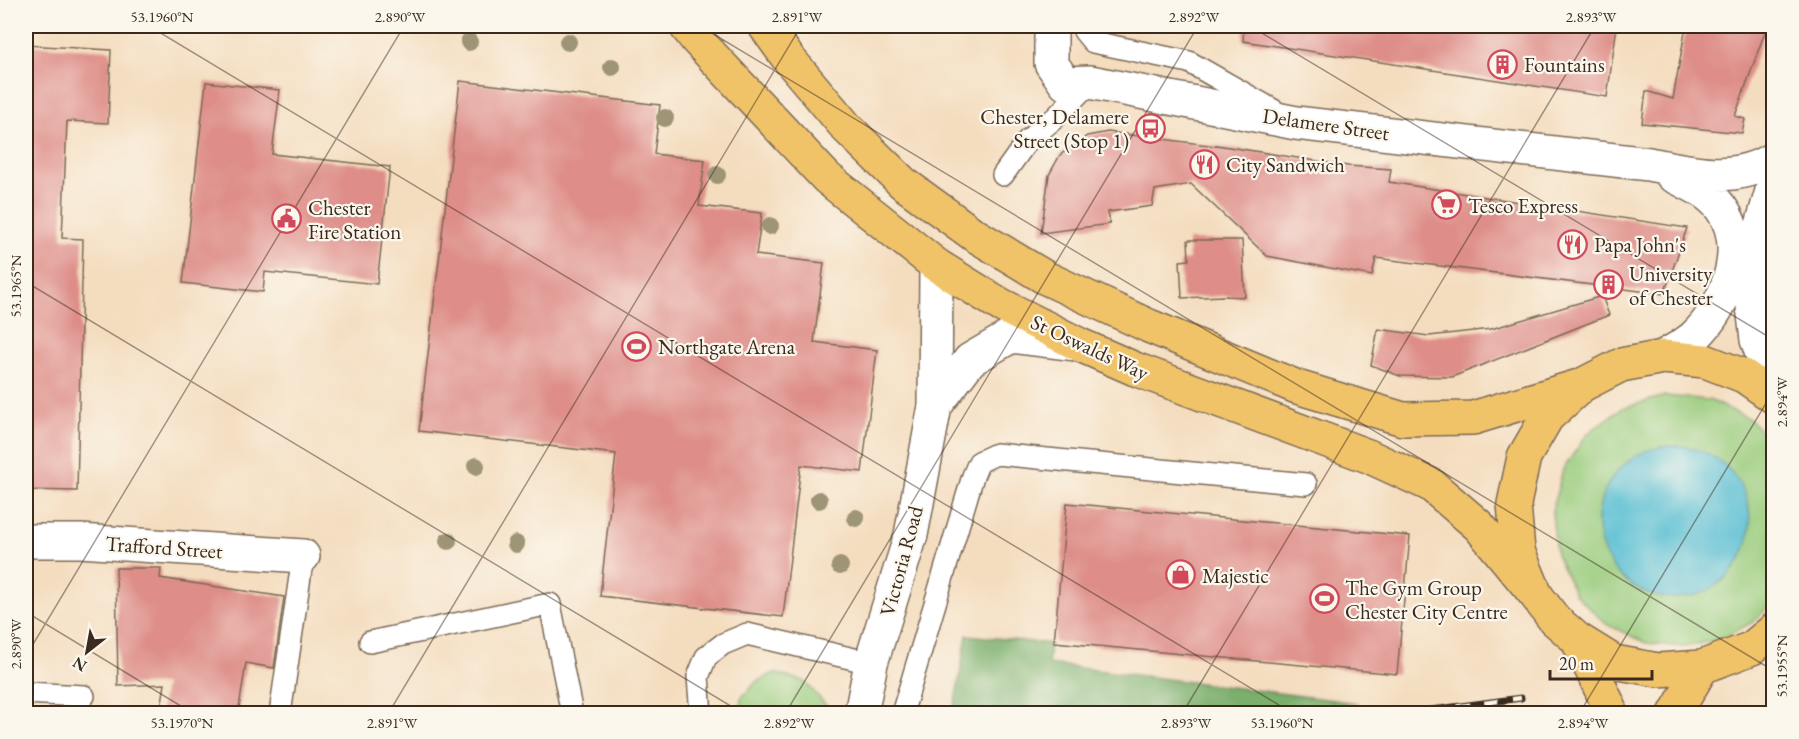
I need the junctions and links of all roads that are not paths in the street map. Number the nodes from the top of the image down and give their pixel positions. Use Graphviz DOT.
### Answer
graph roads {
  1 [pos="686,26"];
  2 [pos="765,26"];
  3 [pos="1051,26"];
  4 [pos="1084,26"];
  5 [pos="1090,82"];
  6 [pos="1296,123"];
  7 [pos="1773,158"];
  8 [pos="1649,164"];
  9 [pos="1003,176"];
  10 [pos="1773,184"];
  11 [pos="936,265"];
  12 [pos="1080,345"];
  13 [pos="1663,357"];
  14 [pos="1582,385"];
  15 [pos="1773,387"];
  16 [pos="1773,397"];
  17 [pos="935,406"];
  18 [pos="1306,484"];
  19 [pos="26,541"];
  20 [pos="303,556"];
  21 [pos="1536,595"];
  22 [pos="1577,639"];
  23 [pos="1766,639"];
  24 [pos="370,642"];
  25 [pos="871,663"];
  26 [pos="1702,667"];
  27 [pos="26,693"];
  28 [pos="84,696"];
  29 [pos="280,714"];
  30 [pos="572,714"];
  31 [pos="701,714"];
  32 [pos="861,714"];
  33 [pos="902,714"];
  34 [pos="1610,714"];
  35 [pos="1675,714"];
  1 -- 11 [label="highway, St Oswalds Way"];
  2 -- 14 [label="highway, St Oswalds Way"];
  3 -- 5 [label="street, Delamere Street"];
  4 -- 6 [label="lane"];
  5 -- 6 [label="street, Delamere Street"];
  5 -- 9 [label="lane"];
  6 -- 8 [label="street, Delamere Street"];
  7 -- 8 [label="street, Delamere Street"];
  8 -- 13 [label="street, Delamere Street"];
  10 -- 15 [label="street"];
  11 -- 12 [label="highway, St Oswalds Way"];
  11 -- 17 [label="street, Victoria Road"];
  12 -- 17 [label="street, Victoria Road"];
  12 -- 21 [label="highway, St Oswalds Way"];
  13 -- 14 [label="highway"];
  13 -- 16 [label="highway"];
  14 -- 21 [label="highway"];
  17 -- 25 [label="street, Victoria Road"];
  18 -- 33 [label="lane"];
  19 -- 20 [label="street, Trafford Street"];
  20 -- 29 [label="lane"];
  21 -- 22 [label="highway"];
  22 -- 26 [label="highway"];
  22 -- 34 [label="highway"];
  23 -- 26 [label="highway"];
  24 -- 30 [label="lane"];
  25 -- 31 [label="lane"];
  25 -- 32 [label="street, Victoria Road"];
  26 -- 35 [label="highway"];
  27 -- 28 [label="lane"];
}
